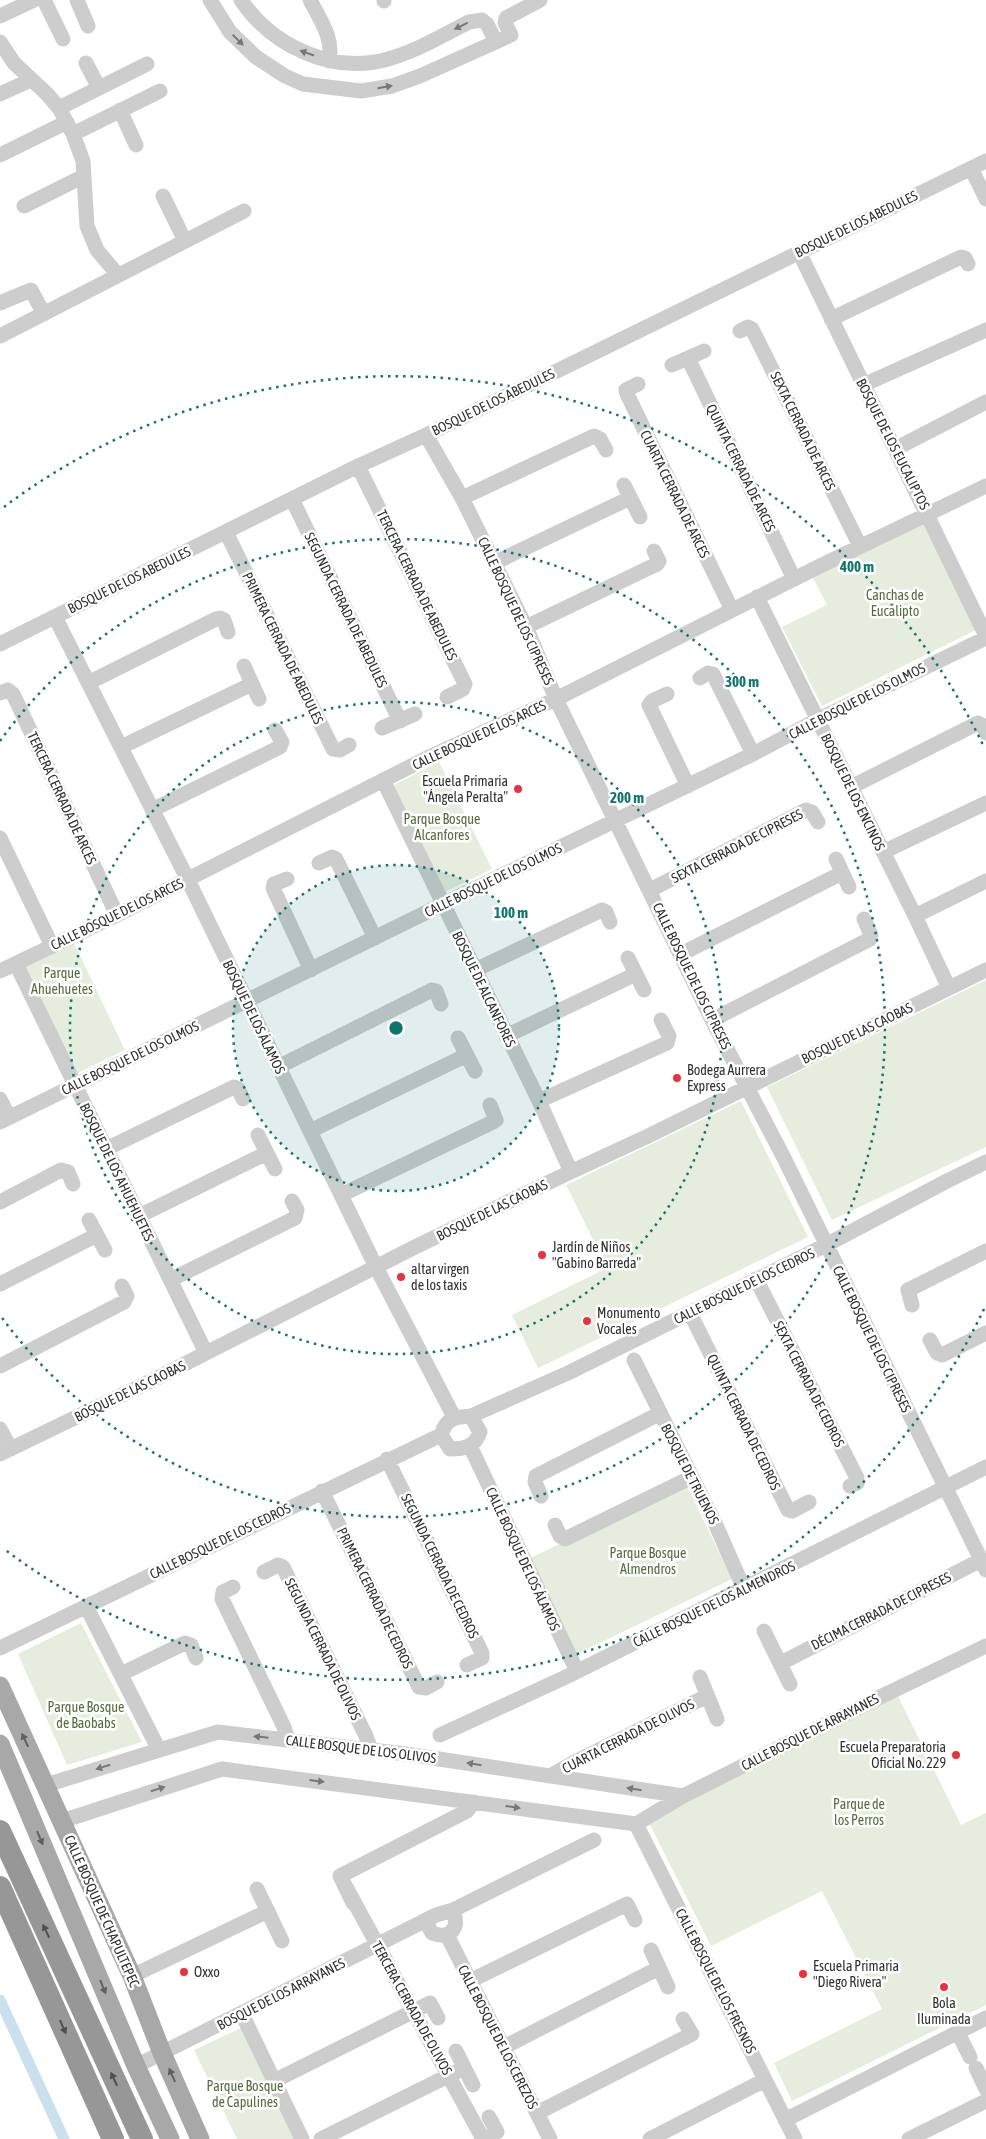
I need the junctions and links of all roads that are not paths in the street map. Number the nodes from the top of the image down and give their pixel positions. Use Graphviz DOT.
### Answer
graph roads {
  1 [pos="34,0"];
  2 [pos="44,0"];
  3 [pos="77,0"];
  4 [pos="210,0"];
  5 [pos="241,0"];
  6 [pos="310,0"];
  7 [pos="540,0"];
  8 [pos="0,16"];
  9 [pos="88,26"];
  10 [pos="63,39"];
  11 [pos="0,42"];
  12 [pos="496,42"];
  13 [pos="329,61"];
  14 [pos="86,63"];
  15 [pos="147,64"];
  16 [pos="31,80"];
  17 [pos="99,88"];
  18 [pos="160,91"];
  19 [pos="0,94"];
  20 [pos="120,110"];
  21 [pos="66,121"];
  22 [pos="136,145"];
  23 [pos="0,155"];
  24 [pos="986,160"];
  25 [pos="971,168"];
  26 [pos="84,176"];
  27 [pos="163,196"];
  28 [pos="986,200"];
  29 [pos="24,206"];
  30 [pos="244,211"];
  31 [pos="185,241"];
  32 [pos="799,252"];
  33 [pos="968,264"];
  34 [pos="118,275"];
  35 [pos="0,303"];
  36 [pos="44,314"];
  37 [pos="831,319"];
  38 [pos="986,330"];
  39 [pos="740,331"];
  40 [pos="0,336"];
  41 [pos="704,350"];
  42 [pos="688,358"];
  43 [pos="672,365"];
  44 [pos="638,384"];
  45 [pos="863,385"];
  46 [pos="986,402"];
  47 [pos="426,435"];
  48 [pos="895,449"];
  49 [pos="606,450"];
  50 [pos="358,466"];
  51 [pos="986,486"];
  52 [pos="462,498"];
  53 [pos="292,499"];
  54 [pos="928,514"];
  55 [pos="640,517"];
  56 [pos="226,532"];
  57 [pos="860,546"];
  58 [pos="654,551"];
  59 [pos="494,563"];
  60 [pos="794,579"];
  61 [pos="757,597"];
  62 [pos="732,610"];
  63 [pos="55,617"];
  64 [pos="526,627"];
  65 [pos="228,632"];
  66 [pos="986,637"];
  67 [pos="0,644"];
  68 [pos="244,666"];
  69 [pos="700,678"];
  70 [pos="88,683"];
  71 [pos="252,684"];
  72 [pos="0,693"];
  73 [pos="666,694"];
  74 [pos="447,697"];
  75 [pos="259,699"];
  76 [pos="556,699"];
  77 [pos="415,714"];
  78 [pos="817,720"];
  79 [pos="400,721"];
  80 [pos="382,728"];
  81 [pos="275,730"];
  82 [pos="986,733"];
  83 [pos="349,745"];
  84 [pos="120,747"];
  85 [pos="753,754"];
  86 [pos="383,780"];
  87 [pos="688,786"];
  88 [pos="852,787"];
  89 [pos="986,803"];
  90 [pos="152,810"];
  91 [pos="616,820"];
  92 [pos="818,822"];
  93 [pos="0,838"];
  94 [pos="883,852"];
  95 [pos="319,863"];
  96 [pos="287,879"];
  97 [pos="188,880"];
  98 [pos="986,881"];
  99 [pos="849,888"];
  100 [pos="650,890"];
  101 [pos="443,904"];
  102 [pos="117,915"];
  103 [pos="915,916"];
  104 [pos="864,919"];
  105 [pos="610,922"];
  106 [pos="375,938"];
  107 [pos="52,946"];
  108 [pos="681,954"];
  109 [pos="628,958"];
  110 [pos="16,964"];
  111 [pos="311,970"];
  112 [pos="475,970"];
  113 [pos="986,970"];
  114 [pos="0,971"];
  115 [pos="636,974"];
  116 [pos="949,988"];
  117 [pos="644,990"];
  118 [pos="246,1002"];
  119 [pos="440,1004"];
  120 [pos="660,1020"];
  121 [pos="712,1020"];
  122 [pos="506,1036"];
  123 [pos="458,1038"];
  124 [pos="467,1055"];
  125 [pos="278,1067"];
  126 [pos="475,1071"];
  127 [pos="75,1085"];
  128 [pos="748,1086"];
  129 [pos="0,1099"];
  130 [pos="243,1099"];
  131 [pos="539,1101"];
  132 [pos="490,1105"];
  133 [pos="4,1120"];
  134 [pos="315,1129"];
  135 [pos="258,1135"];
  136 [pos="106,1149"];
  137 [pos="267,1153"];
  138 [pos="986,1162"];
  139 [pos="275,1169"];
  140 [pos="571,1172"];
  141 [pos="73,1184"];
  142 [pos="344,1194"];
  143 [pos="292,1201"];
  144 [pos="0,1202"];
  145 [pos="139,1216"];
  146 [pos="89,1220"];
  147 [pos="98,1235"];
  148 [pos="826,1245"];
  149 [pos="105,1250"];
  150 [pos="986,1251"];
  151 [pos="376,1267"];
  152 [pos="756,1279"];
  153 [pos="170,1280"];
  154 [pos="0,1284"];
  155 [pos="122,1286"];
  156 [pos="912,1305"];
  157 [pos="690,1313"];
  158 [pos="986,1333"];
  159 [pos="930,1340"];
  160 [pos="206,1354"];
  161 [pos="634,1360"];
  162 [pos="0,1366"];
  163 [pos="659,1414"];
  164 [pos="471,1416"];
  165 [pos="454,1417"];
  166 [pos="0,1429"];
  167 [pos="440,1435"];
  168 [pos="470,1446"];
  169 [pos="5,1451"];
  170 [pos="387,1459"];
  171 [pos="986,1467"];
  172 [pos="692,1477"];
  173 [pos="850,1486"];
  174 [pos="945,1487"];
  175 [pos="322,1491"];
  176 [pos="540,1496"];
  177 [pos="809,1502"];
  178 [pos="555,1525"];
  179 [pos="984,1565"];
  180 [pos="264,1572"];
  181 [pos="233,1587"];
  182 [pos="744,1589"];
  183 [pos="86,1606"];
  184 [pos="764,1631"];
  185 [pos="986,1646"];
  186 [pos="0,1648"];
  187 [pos="196,1658"];
  188 [pos="781,1663"];
  189 [pos="467,1665"];
  190 [pos="577,1671"];
  191 [pos="121,1674"];
  192 [pos="700,1677"];
  193 [pos="437,1682"];
  194 [pos="790,1684"];
  195 [pos="0,1686"];
  196 [pos="706,1696"];
  197 [pos="718,1719"];
  198 [pos="440,1735"];
  199 [pos="288,1740"];
  200 [pos="0,1744"];
  201 [pos="159,1750"];
  202 [pos="371,1750"];
  203 [pos="550,1776"];
  204 [pos="46,1785"];
  205 [pos="683,1796"];
  206 [pos="474,1802"];
  207 [pos="62,1821"];
  208 [pos="636,1824"];
  209 [pos="0,1830"];
  210 [pos="594,1840"];
  211 [pos="340,1876"];
  212 [pos="0,1887"];
  213 [pos="257,1889"];
  214 [pos="353,1903"];
  215 [pos="453,1910"];
  216 [pos="268,1911"];
  217 [pos="634,1920"];
  218 [pos="426,1922"];
  219 [pos="447,1935"];
  220 [pos="282,1941"];
  221 [pos="651,1950"];
  222 [pos="659,1968"];
  223 [pos="132,1976"];
  224 [pos="470,1981"];
  225 [pos="668,1987"];
  226 [pos="242,2014"];
  227 [pos="438,2018"];
  228 [pos="986,2018"];
  229 [pos="683,2019"];
  230 [pos="958,2033"];
  231 [pos="504,2048"];
  232 [pos="456,2051"];
  233 [pos="162,2053"];
  234 [pos="136,2066"];
  235 [pos="464,2068"];
  236 [pos="765,2080"];
  237 [pos="274,2081"];
  238 [pos="473,2085"];
  239 [pos="986,2089"];
  240 [pos="986,2101"];
  241 [pos="537,2114"];
  242 [pos="489,2117"];
  243 [pos="785,2120"];
  244 [pos="113,2139"];
  245 [pos="142,2139"];
  246 [pos="170,2139"];
  247 [pos="200,2139"];
  248 [pos="302,2139"];
  249 [pos="321,2139"];
  250 [pos="484,2139"];
  251 [pos="550,2139"];
  252 [pos="650,2139"];
  253 [pos="794,2139"];
  254 [pos="909,2139"];
  1 -- 8 [label="street"];
  2 -- 10 [label="street"];
  3 -- 9 [label="street"];
  4 -- 12 [label="street, one-way"];
  13 -- 5 [label="street, one-way"];
  6 -- 13 [label="street"];
  7 -- 12 [label="street"];
  11 -- 16 [label="street"];
  12 -- 13 [label="street, one-way"];
  14 -- 17 [label="street"];
  15 -- 17 [label="street"];
  16 -- 19 [label="street"];
  16 -- 21 [label="street"];
  17 -- 21 [label="street"];
  18 -- 20 [label="street"];
  20 -- 21 [label="street"];
  20 -- 22 [label="street"];
  21 -- 23 [label="street"];
  21 -- 26 [label="street"];
  24 -- 25 [label="street, BOSQUE DE LOS ABEDULES"];
  25 -- 28 [label="street"];
  25 -- 32 [label="street, BOSQUE DE LOS ABEDULES"];
  26 -- 29 [label="street"];
  26 -- 34 [label="street"];
  27 -- 31 [label="street"];
  30 -- 31 [label="street"];
  31 -- 34 [label="street"];
  32 -- 37 [label="street, BOSQUE DE LOS EUCALIPTOS"];
  32 -- 47 [label="street, BOSQUE DE LOS ABEDULES"];
  33 -- 37 [label="street"];
  34 -- 36 [label="street"];
  35 -- 36 [label="street"];
  36 -- 40 [label="street"];
  37 -- 45 [label="street, BOSQUE DE LOS EUCALIPTOS"];
  38 -- 45 [label="street"];
  39 -- 57 [label="street, SEXTA CERRADA DE ARCES"];
  41 -- 42 [label="street"];
  42 -- 43 [label="street"];
  42 -- 60 [label="street, QUINTA CERRADA DE ARCES"];
  44 -- 62 [label="street, CUARTA CERRADA DE ARCES"];
  45 -- 48 [label="street, BOSQUE DE LOS EUCALIPTOS"];
  46 -- 48 [label="street"];
  47 -- 50 [label="street, BOSQUE DE LOS ABEDULES"];
  47 -- 52 [label="street, CALLE BOSQUE DE LOS CIPRESES"];
  48 -- 54 [label="street, BOSQUE DE LOS EUCALIPTOS"];
  49 -- 52 [label="street"];
  50 -- 53 [label="street, BOSQUE DE LOS ABEDULES"];
  50 -- 74 [label="street, TERCERA CERRADA DE ABEDULES"];
  51 -- 54 [label="street, CALLE BOSQUE DE LOS ARCES"];
  52 -- 59 [label="street, CALLE BOSQUE DE LOS CIPRESES"];
  53 -- 56 [label="street, BOSQUE DE LOS ABEDULES"];
  53 -- 79 [label="street, SEGUNDA CERRADA DE ABEDULES"];
  54 -- 57 [label="street, CALLE BOSQUE DE LOS ARCES"];
  54 -- 66 [label="street, BOSQUE DE LOS EUCALIPTOS"];
  55 -- 59 [label="street"];
  56 -- 63 [label="street, BOSQUE DE LOS ABEDULES"];
  56 -- 83 [label="street, PRIMERA CERRADA DE ABEDULES"];
  57 -- 60 [label="street, CALLE BOSQUE DE LOS ARCES"];
  58 -- 64 [label="street"];
  59 -- 64 [label="street, CALLE BOSQUE DE LOS CIPRESES"];
  60 -- 61 [label="street, CALLE BOSQUE DE LOS ARCES"];
  61 -- 62 [label="street, CALLE BOSQUE DE LOS ARCES"];
  61 -- 78 [label="street, BOSQUE DE LOS ENCINOS"];
  62 -- 76 [label="street, CALLE BOSQUE DE LOS ARCES"];
  63 -- 67 [label="street, BOSQUE DE LOS ABEDULES"];
  63 -- 70 [label="street, BOSQUE DE LOS ÁLAMOS"];
  64 -- 76 [label="street, CALLE BOSQUE DE LOS CIPRESES"];
  65 -- 70 [label="street"];
  66 -- 78 [label="street, CALLE BOSQUE DE LOS OLMOS"];
  68 -- 71 [label="street"];
  69 -- 85 [label="street"];
  70 -- 84 [label="street, BOSQUE DE LOS ÁLAMOS"];
  71 -- 75 [label="street"];
  71 -- 84 [label="street"];
  72 -- 102 [label="street, TERCERA CERRADA DE ARCES"];
  73 -- 87 [label="street"];
  76 -- 86 [label="street, CALLE BOSQUE DE LOS ARCES"];
  76 -- 91 [label="street, CALLE BOSQUE DE LOS CIPRESES"];
  77 -- 79 [label="street"];
  78 -- 85 [label="street, CALLE BOSQUE DE LOS OLMOS"];
  78 -- 88 [label="street, BOSQUE DE LOS ENCINOS"];
  79 -- 80 [label="street"];
  81 -- 90 [label="street"];
  82 -- 88 [label="street"];
  84 -- 90 [label="street, BOSQUE DE LOS ÁLAMOS"];
  85 -- 87 [label="street, CALLE BOSQUE DE LOS OLMOS"];
  86 -- 97 [label="street, CALLE BOSQUE DE LOS ARCES"];
  86 -- 101 [label="street, BOSQUE DE ALCANFORES"];
  87 -- 91 [label="street, CALLE BOSQUE DE LOS OLMOS"];
  88 -- 94 [label="street, BOSQUE DE LOS ENCINOS"];
  89 -- 94 [label="street"];
  90 -- 97 [label="street, BOSQUE DE LOS ÁLAMOS"];
  91 -- 100 [label="street, CALLE BOSQUE DE LOS CIPRESES"];
  91 -- 101 [label="street, CALLE BOSQUE DE LOS OLMOS"];
  92 -- 100 [label="street, SEXTA CERRADA DE CIPRESES"];
  93 -- 107 [label="street"];
  94 -- 103 [label="street, BOSQUE DE LOS ENCINOS"];
  95 -- 106 [label="street"];
  96 -- 111 [label="street"];
  97 -- 102 [label="street, CALLE BOSQUE DE LOS ARCES"];
  97 -- 118 [label="street, BOSQUE DE LOS ÁLAMOS"];
  98 -- 103 [label="street"];
  99 -- 108 [label="street"];
  100 -- 108 [label="street, CALLE BOSQUE DE LOS CIPRESES"];
  101 -- 106 [label="street, CALLE BOSQUE DE LOS OLMOS"];
  101 -- 112 [label="street, BOSQUE DE ALCANFORES"];
  102 -- 107 [label="street, CALLE BOSQUE DE LOS ARCES"];
  103 -- 116 [label="street, BOSQUE DE LOS ENCINOS"];
  104 -- 121 [label="street"];
  105 -- 112 [label="street"];
  106 -- 111 [label="street, CALLE BOSQUE DE LOS OLMOS"];
  107 -- 110 [label="street, CALLE BOSQUE DE LOS ARCES"];
  108 -- 121 [label="street, CALLE BOSQUE DE LOS CIPRESES"];
  109 -- 115 [label="street"];
  110 -- 114 [label="street, CALLE BOSQUE DE LOS ARCES"];
  110 -- 127 [label="street, BOSQUE DE LOS AHUEHUETES"];
  111 -- 118 [label="street, CALLE BOSQUE DE LOS OLMOS"];
  112 -- 122 [label="street, BOSQUE DE ALCANFORES"];
  113 -- 116 [label="street, BOSQUE DE LAS CAOBAS"];
  115 -- 117 [label="street"];
  115 -- 122 [label="street"];
  116 -- 128 [label="street, BOSQUE DE LAS CAOBAS"];
  118 -- 125 [label="street, BOSQUE DE LOS ÁLAMOS"];
  118 -- 127 [label="street, CALLE BOSQUE DE LOS OLMOS"];
  119 -- 125 [label="street"];
  120 -- 131 [label="street"];
  121 -- 128 [label="street, CALLE BOSQUE DE LOS CIPRESES"];
  122 -- 131 [label="street, BOSQUE DE ALCANFORES"];
  123 -- 124 [label="street"];
  124 -- 126 [label="street"];
  124 -- 134 [label="street"];
  125 -- 134 [label="street, BOSQUE DE LOS ÁLAMOS"];
  127 -- 133 [label="street, CALLE BOSQUE DE LOS OLMOS"];
  127 -- 136 [label="street, BOSQUE DE LOS AHUEHUETES"];
  128 -- 140 [label="street, BOSQUE DE LAS CAOBAS"];
  128 -- 148 [label="street, CALLE BOSQUE DE LOS CIPRESES"];
  129 -- 133 [label="street"];
  130 -- 136 [label="street"];
  131 -- 140 [label="street, BOSQUE DE ALCANFORES"];
  132 -- 142 [label="street"];
  134 -- 142 [label="street, BOSQUE DE LOS ÁLAMOS"];
  135 -- 137 [label="street"];
  136 -- 145 [label="street, BOSQUE DE LOS AHUEHUETES"];
  137 -- 139 [label="street"];
  137 -- 145 [label="street"];
  138 -- 148 [label="street, CALLE BOSQUE DE LOS CEDROS"];
  140 -- 151 [label="street, BOSQUE DE LAS CAOBAS"];
  141 -- 144 [label="street"];
  142 -- 151 [label="street, BOSQUE DE LOS ÁLAMOS"];
  143 -- 153 [label="street"];
  145 -- 153 [label="street, BOSQUE DE LOS AHUEHUETES"];
  146 -- 147 [label="street"];
  147 -- 149 [label="street"];
  147 -- 154 [label="street"];
  148 -- 152 [label="street, CALLE BOSQUE DE LOS CEDROS"];
  148 -- 174 [label="street, CALLE BOSQUE DE LOS CIPRESES"];
  150 -- 156 [label="street"];
  151 -- 160 [label="street, BOSQUE DE LAS CAOBAS"];
  151 -- 165 [label="street, BOSQUE DE LOS ÁLAMOS"];
  152 -- 157 [label="street, CALLE BOSQUE DE LOS CEDROS"];
  152 -- 173 [label="street, SEXTA CERRADA DE CEDROS"];
  153 -- 160 [label="street, BOSQUE DE LOS AHUEHUETES"];
  155 -- 162 [label="street"];
  157 -- 164 [label="street, CALLE BOSQUE DE LOS CEDROS"];
  157 -- 177 [label="street, QUINTA CERRADA DE CEDROS"];
  158 -- 159 [label="street"];
  160 -- 169 [label="street, BOSQUE DE LAS CAOBAS"];
  161 -- 163 [label="street, BOSQUE DE TRUENOS"];
  163 -- 172 [label="street, BOSQUE DE TRUENOS"];
  163 -- 176 [label="street"];
  164 -- 165 [label="street"];
  164 -- 168 [label="street"];
  165 -- 167 [label="street"];
  166 -- 169 [label="street"];
  167 -- 168 [label="street"];
  167 -- 170 [label="street, CALLE BOSQUE DE LOS CEDROS"];
  168 -- 190 [label="street, CALLE BOSQUE DE LOS ÁLAMOS"];
  170 -- 175 [label="street, CALLE BOSQUE DE LOS CEDROS"];
  170 -- 189 [label="street, SEGUNDA CERRADA DE CEDROS"];
  171 -- 174 [label="street, CALLE BOSQUE DE LOS ALMENDROS"];
  172 -- 178 [label="street"];
  172 -- 182 [label="street, BOSQUE DE TRUENOS"];
  174 -- 179 [label="street, CALLE BOSQUE DE LOS CIPRESES"];
  174 -- 182 [label="street, CALLE BOSQUE DE LOS ALMENDROS"];
  175 -- 183 [label="street, CALLE BOSQUE DE LOS CEDROS"];
  175 -- 193 [label="street, PRIMERA CERRADA DE CEDROS"];
  179 -- 188 [label="street, DÉCIMA CERRADA DE CIPRESES"];
  180 -- 202 [label="street, SEGUNDA CERRADA DE OLIVOS"];
  181 -- 199 [label="street"];
  182 -- 190 [label="street, CALLE BOSQUE DE LOS ALMENDROS"];
  183 -- 186 [label="street, CALLE BOSQUE DE LOS CEDROS"];
  183 -- 191 [label="street"];
  184 -- 188 [label="street"];
  185 -- 205 [label="street, CALLE BOSQUE DE ARRAYANES"];
  187 -- 191 [label="street"];
  188 -- 194 [label="street"];
  190 -- 198 [label="street, CALLE BOSQUE DE LOS ALMENDROS"];
  191 -- 201 [label="street"];
  192 -- 196 [label="street, CUARTA CERRADA DE OLIVOS"];
  204 -- 195 [label="main road, CALLE BOSQUE DE CHAPULTEPEC, one-way"];
  196 -- 197 [label="street, CUARTA CERRADA DE OLIVOS"];
  196 -- 203 [label="street, CUARTA CERRADA DE OLIVOS"];
  199 -- 201 [label="street, CALLE BOSQUE DE LOS OLIVOS, one-way"];
  199 -- 202 [label="street, CALLE BOSQUE DE LOS OLIVOS"];
  200 -- 234 [label="main road, CALLE BOSQUE DE CHAPULTEPEC, one-way"];
  201 -- 204 [label="street, CALLE BOSQUE DE LOS OLIVOS, one-way"];
  203 -- 202 [label="street, CALLE BOSQUE DE LOS OLIVOS, one-way"];
  205 -- 203 [label="street, CALLE BOSQUE DE LOS OLIVOS, one-way"];
  204 -- 207 [label="main road, CALLE BOSQUE DE CHAPULTEPEC"];
  205 -- 208 [label="street, CALLE BOSQUE DE ARRAYANES"];
  207 -- 206 [label="street, one-way"];
  206 -- 208 [label="street, one-way"];
  206 -- 211 [label="street"];
  207 -- 223 [label="main road, CALLE BOSQUE DE CHAPULTEPEC"];
  208 -- 236 [label="street, CALLE BOSQUE DE LOS FRESNOS"];
  245 -- 209 [label="highway, one-way"];
  210 -- 215 [label="street"];
  211 -- 214 [label="street"];
  211 -- 250 [label="street, TERCERA CERRADA DE OLIVOS"];
  212 -- 244 [label="highway, one-way"];
  213 -- 216 [label="street"];
  215 -- 218 [label="street"];
  215 -- 219 [label="street"];
  216 -- 220 [label="street"];
  216 -- 223 [label="street"];
  217 -- 224 [label="street"];
  218 -- 219 [label="street"];
  218 -- 226 [label="street, BOSQUE DE LOS ARRAYANES"];
  219 -- 224 [label="street, CALLE BOSQUE DE LOS CEREZOS"];
  221 -- 222 [label="street"];
  222 -- 225 [label="street"];
  222 -- 231 [label="street"];
  223 -- 233 [label="main road, CALLE BOSQUE DE CHAPULTEPEC"];
  224 -- 231 [label="street, CALLE BOSQUE DE LOS CEREZOS"];
  226 -- 233 [label="street, BOSQUE DE LOS ARRAYANES"];
  226 -- 237 [label="street"];
  227 -- 237 [label="street"];
  228 -- 230 [label="street"];
  229 -- 241 [label="street"];
  230 -- 239 [label="street"];
  230 -- 243 [label="street"];
  231 -- 241 [label="street, CALLE BOSQUE DE LOS CEREZOS"];
  232 -- 235 [label="street"];
  233 -- 234 [label="street, BOSQUE DE LOS ARRAYANES"];
  247 -- 233 [label="main road, CALLE BOSQUE DE CHAPULTEPEC, one-way"];
  234 -- 246 [label="main road, CALLE BOSQUE DE CHAPULTEPEC"];
  235 -- 238 [label="street"];
  235 -- 249 [label="street"];
  236 -- 243 [label="street, CALLE BOSQUE DE LOS FRESNOS"];
  236 -- 252 [label="street"];
  237 -- 248 [label="street"];
  240 -- 254 [label="street"];
  241 -- 251 [label="street, CALLE BOSQUE DE LOS CEREZOS"];
  242 -- 250 [label="street"];
  243 -- 253 [label="street, CALLE BOSQUE DE LOS FRESNOS"];
}
